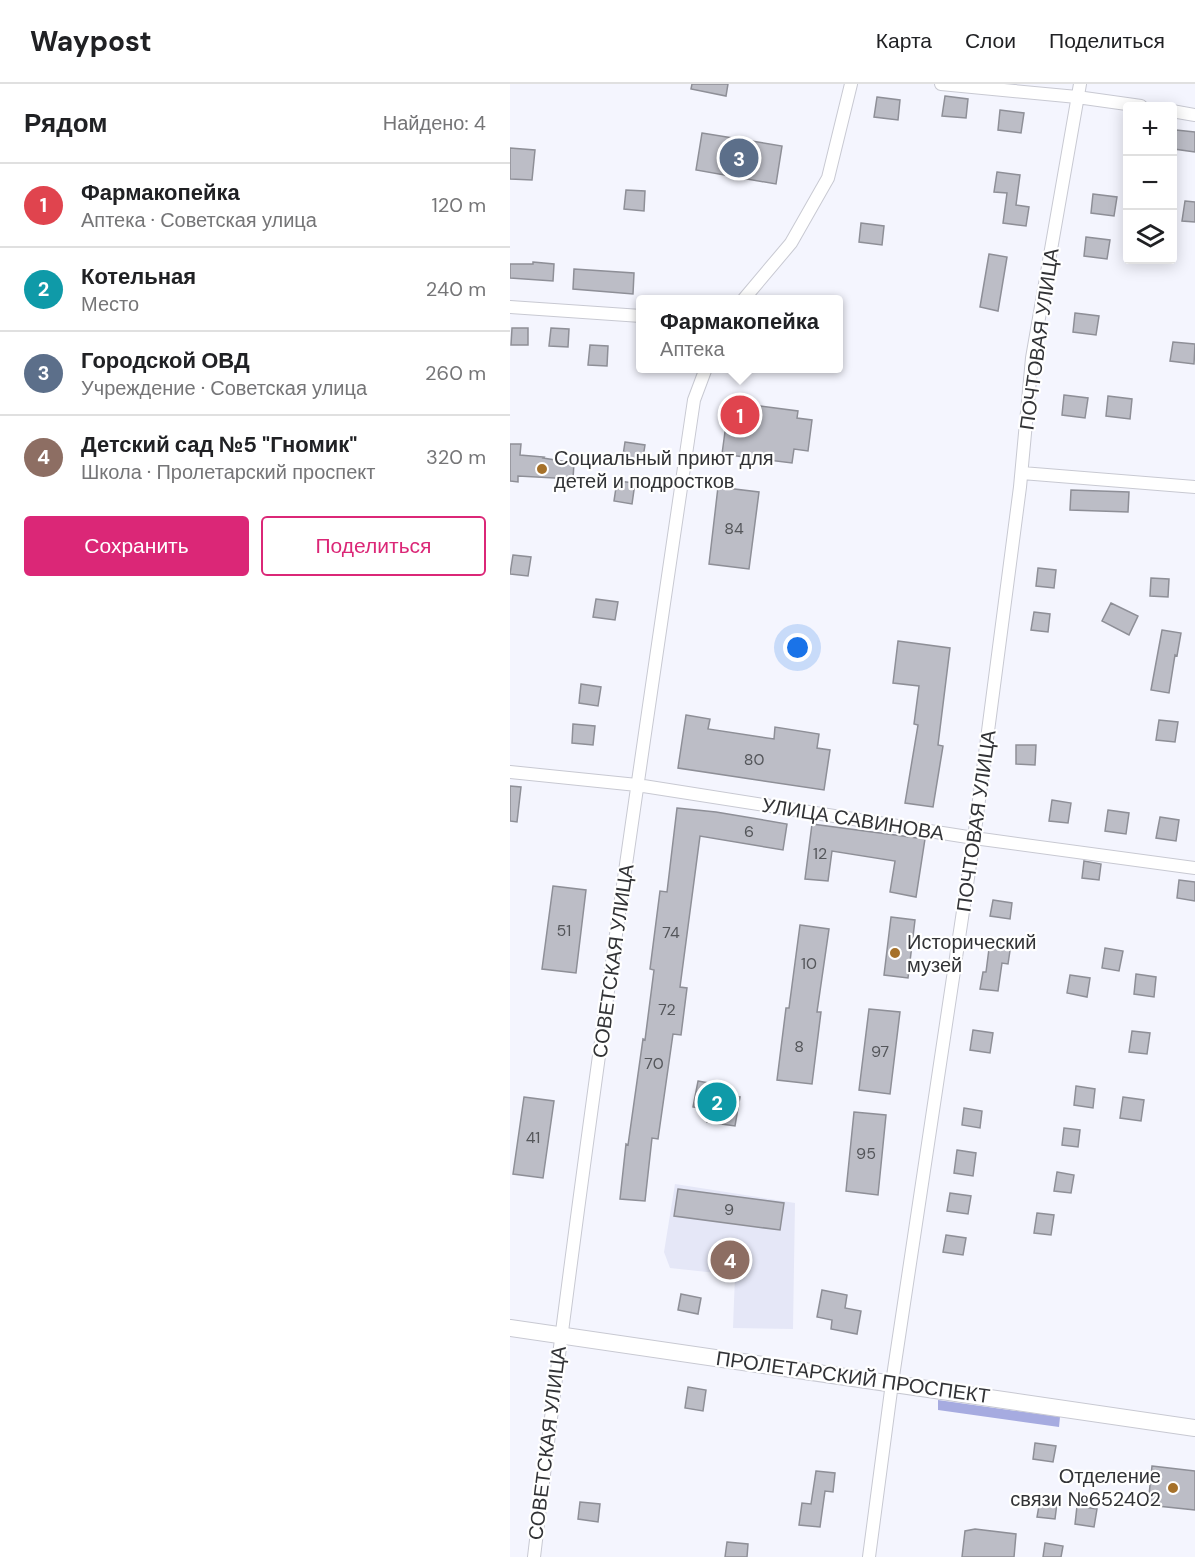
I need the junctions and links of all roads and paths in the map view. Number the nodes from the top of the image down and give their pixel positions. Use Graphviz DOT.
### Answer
graph roads {
  1 [pos="851,84"];
  2 [pos="941,84"];
  3 [pos="1078,90"];
  4 [pos="1125,102"];
  5 [pos="1177,112"];
  6 [pos="1195,115"];
  7 [pos="747,295"];
  8 [pos="510,307"];
  9 [pos="636,316"];
  10 [pos="704,373"];
  11 [pos="1022,473"];
  12 [pos="1195,487"];
  13 [pos="510,772"];
  14 [pos="637,785"];
  15 [pos="974,838"];
  16 [pos="1195,868"];
  17 [pos="510,1328"];
  18 [pos="561,1334"];
  19 [pos="892,1383"];
  20 [pos="1195,1428"];
  21 [pos="534,1557"];
  22 [pos="868,1557"];
  1 -- 7 [label="street"];
  2 -- 3 [label="street"];
  3 -- 4 [label="street"];
  3 -- 11 [label="street, ПОЧТОВАЯ УЛИЦА"];
  5 -- 6 [label="street"];
  8 -- 9 [label="street"];
  10 -- 14 [label="street, СОВЕТСКАЯ УЛИЦА"];
  11 -- 12 [label="street"];
  11 -- 15 [label="street, ПОЧТОВАЯ УЛИЦА"];
  13 -- 14 [label="street, УЛИЦА САВИНОВА"];
  14 -- 15 [label="street, УЛИЦА САВИНОВА"];
  14 -- 18 [label="street, СОВЕТСКАЯ УЛИЦА"];
  15 -- 16 [label="street, УЛИЦА САВИНОВА"];
  15 -- 19 [label="street, ПОЧТОВАЯ УЛИЦА"];
  17 -- 18 [label="street, ПРОЛЕТАРСКИЙ ПРОСПЕКТ"];
  18 -- 19 [label="street, ПРОЛЕТАРСКИЙ ПРОСПЕКТ"];
  18 -- 21 [label="street, СОВЕТСКАЯ УЛИЦА"];
  19 -- 20 [label="street, ПРОЛЕТАРСКИЙ ПРОСПЕКТ"];
  19 -- 22 [label="street, ПОЧТОВАЯ УЛИЦА"];
}
